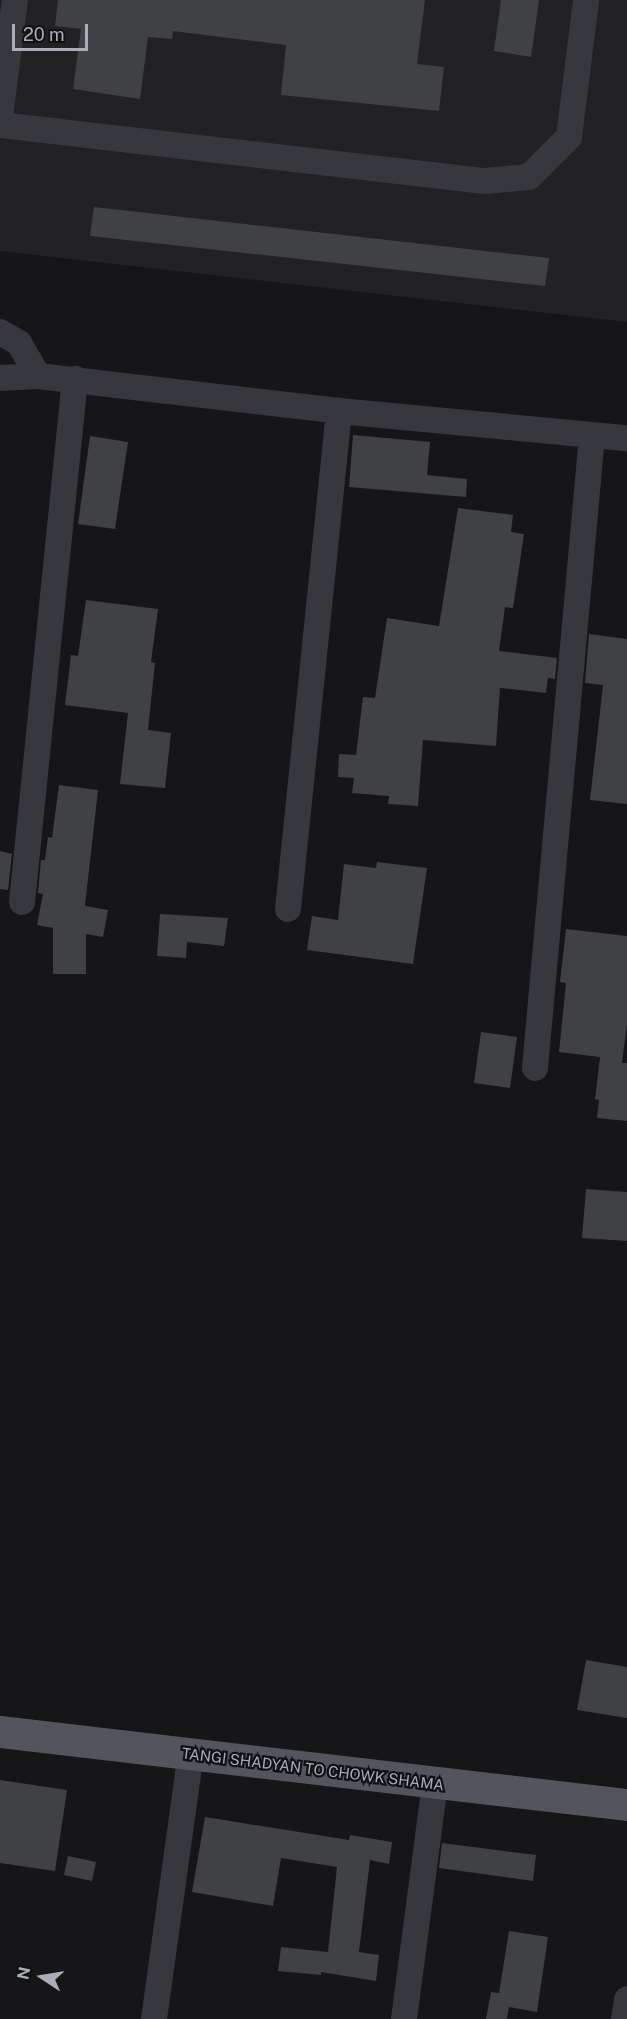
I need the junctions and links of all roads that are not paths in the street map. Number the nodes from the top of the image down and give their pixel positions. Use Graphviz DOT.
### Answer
graph roads {
  1 [pos="15,0"];
  2 [pos="586,0"];
  3 [pos="0,117"];
  4 [pos="0,125"];
  5 [pos="0,332"];
  6 [pos="38,376"];
  7 [pos="0,378"];
  8 [pos="75,380"];
  9 [pos="339,411"];
  10 [pos="592,436"];
  11 [pos="627,438"];
  12 [pos="22,903"];
  13 [pos="288,909"];
  14 [pos="535,1068"];
  15 [pos="0,1732"];
  16 [pos="191,1754"];
  17 [pos="435,1783"];
  18 [pos="627,1805"];
  19 [pos="627,1999"];
  20 [pos="154,2019"];
  21 [pos="404,2019"];
  22 [pos="624,2019"];
  1 -- 3 [label="street"];
  2 -- 4 [label="street"];
  5 -- 6 [label="street"];
  6 -- 7 [label="street"];
  6 -- 8 [label="street"];
  8 -- 9 [label="street"];
  8 -- 12 [label="street"];
  9 -- 10 [label="street"];
  9 -- 13 [label="street"];
  10 -- 11 [label="street"];
  10 -- 14 [label="street"];
  15 -- 16 [label="main road, TANGI SHADYAN TO CHOWK SHAMA"];
  16 -- 17 [label="main road, TANGI SHADYAN TO CHOWK SHAMA"];
  16 -- 20 [label="street"];
  17 -- 18 [label="main road, TANGI SHADYAN TO CHOWK SHAMA"];
  17 -- 21 [label="street"];
  19 -- 22 [label="street"];
}
